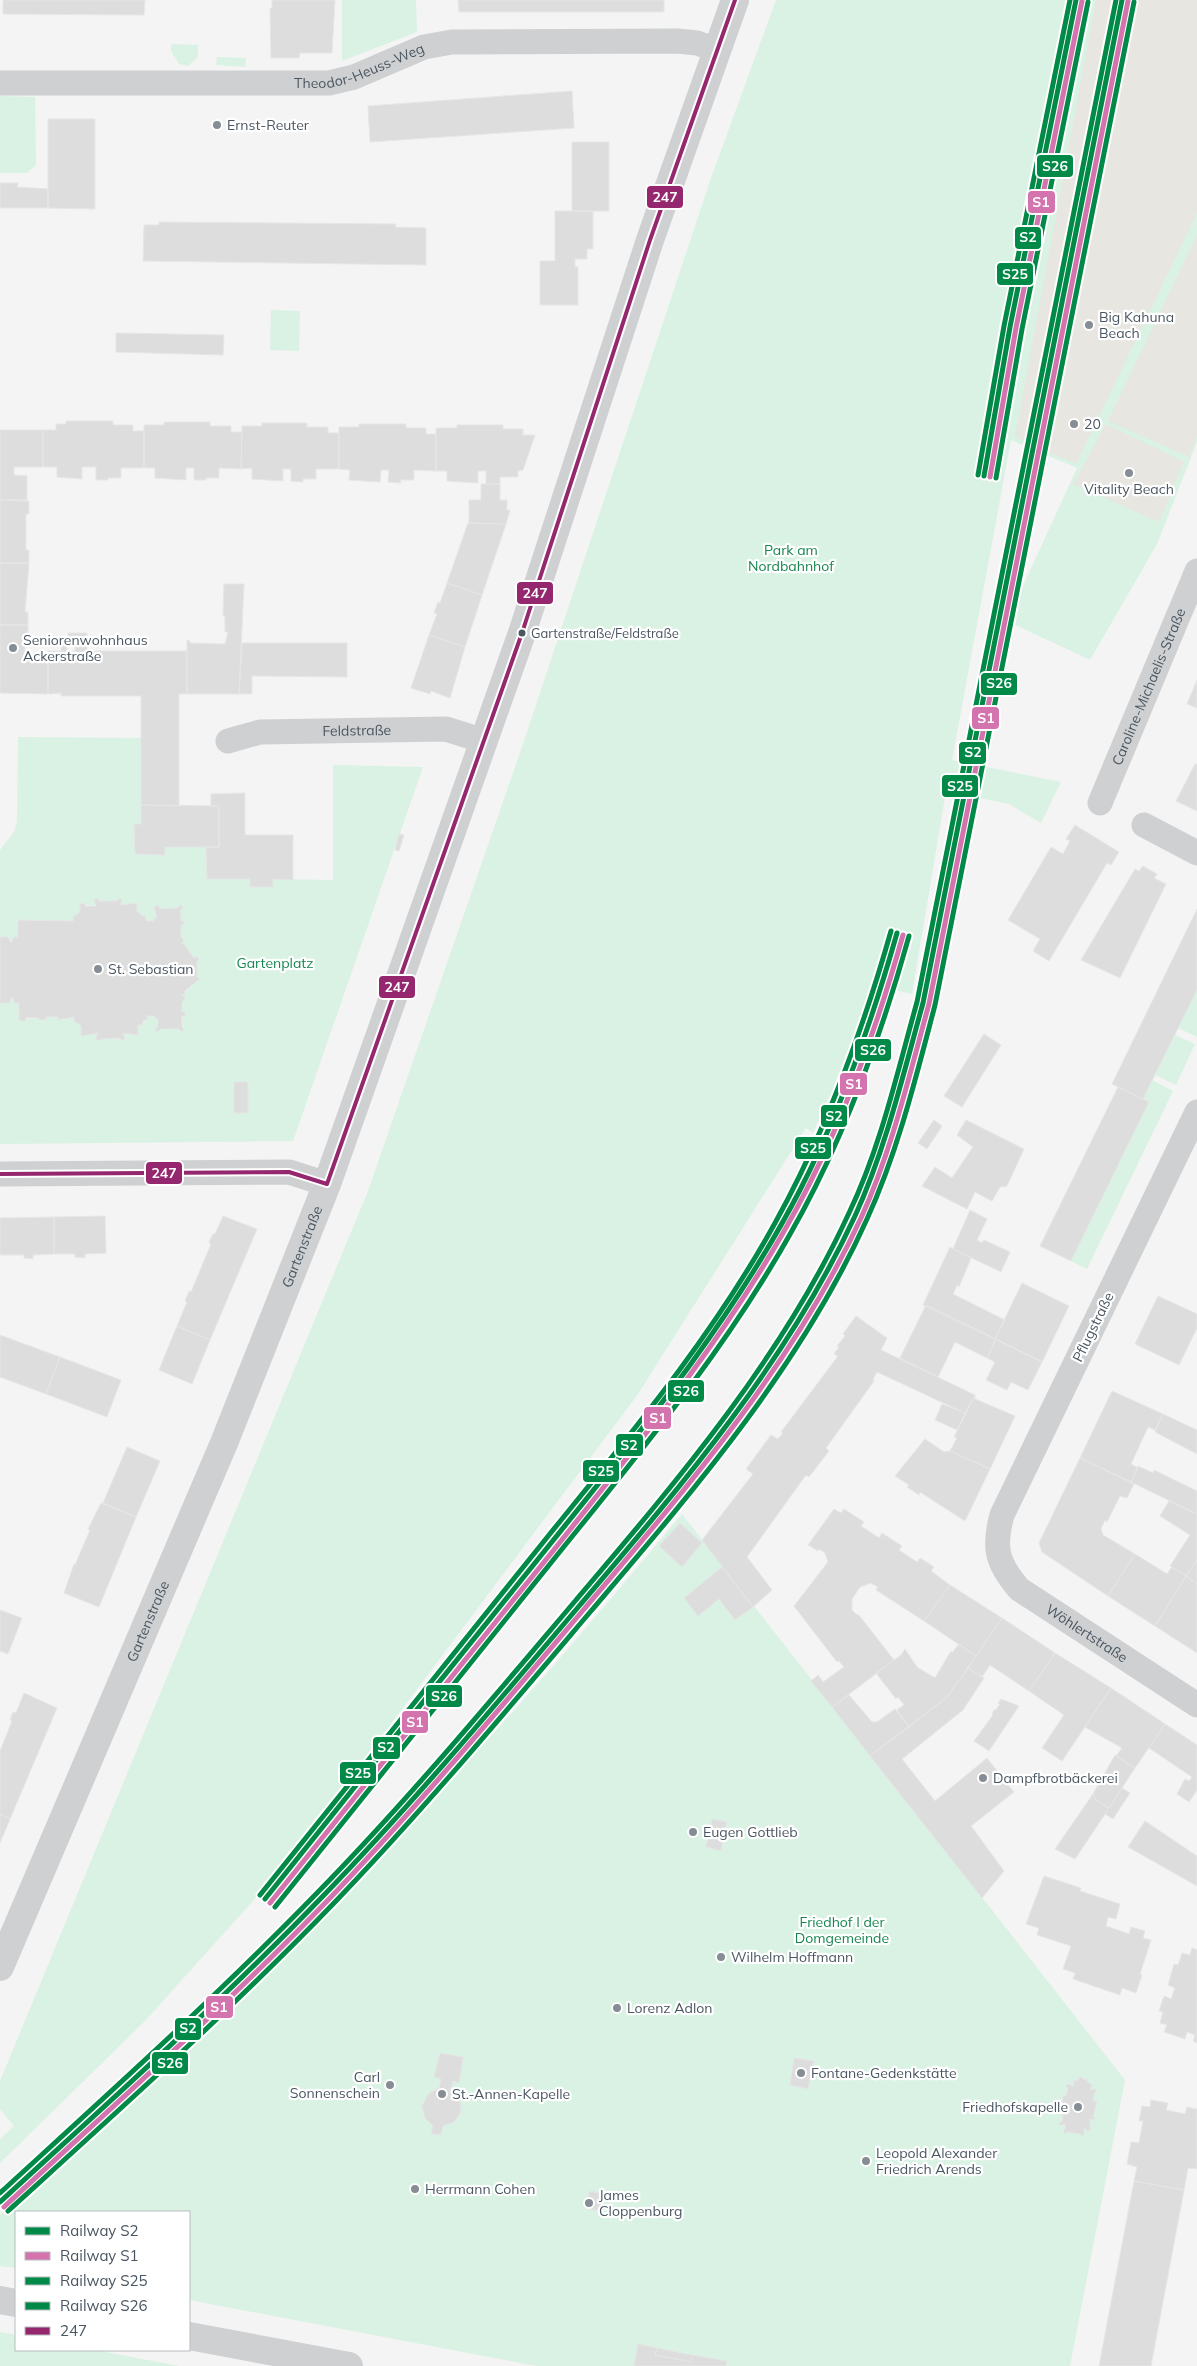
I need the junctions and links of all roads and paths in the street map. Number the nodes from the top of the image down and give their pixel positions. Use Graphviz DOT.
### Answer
graph roads {
  1 [pos="735,0"];
  2 [pos="717,50"];
  3 [pos="0,82"];
  4 [pos="1197,571"];
  5 [pos="228,741"];
  6 [pos="484,741"];
  7 [pos="1100,803"];
  8 [pos="1144,826"];
  9 [pos="1197,853"];
  10 [pos="1197,1112"];
  11 [pos="0,1174"];
  12 [pos="327,1184"];
  13 [pos="997,1543"];
  14 [pos="1197,1705"];
  15 [pos="0,1967"];
  16 [pos="0,2300"];
  17 [pos="15,2303"];
  18 [pos="190,2336"];
  19 [pos="349,2366"];
  1 -- 2 [label="street, Gartenstraße"];
  2 -- 3 [label="street, Theodor-Heuss-Weg"];
  2 -- 6 [label="street, Gartenstraße"];
  4 -- 7 [label="street, Caroline-Michaelis-Straße"];
  5 -- 6 [label="street, Feldstraße"];
  6 -- 12 [label="street, Gartenstraße"];
  8 -- 9 [label="street"];
  10 -- 13 [label="street, Pflugstraße"];
  11 -- 12 [label="street"];
  12 -- 15 [label="street, Gartenstraße"];
  13 -- 14 [label="street, Wöhlertstraße"];
  16 -- 17 [label="street"];
  18 -- 19 [label="street"];
}
